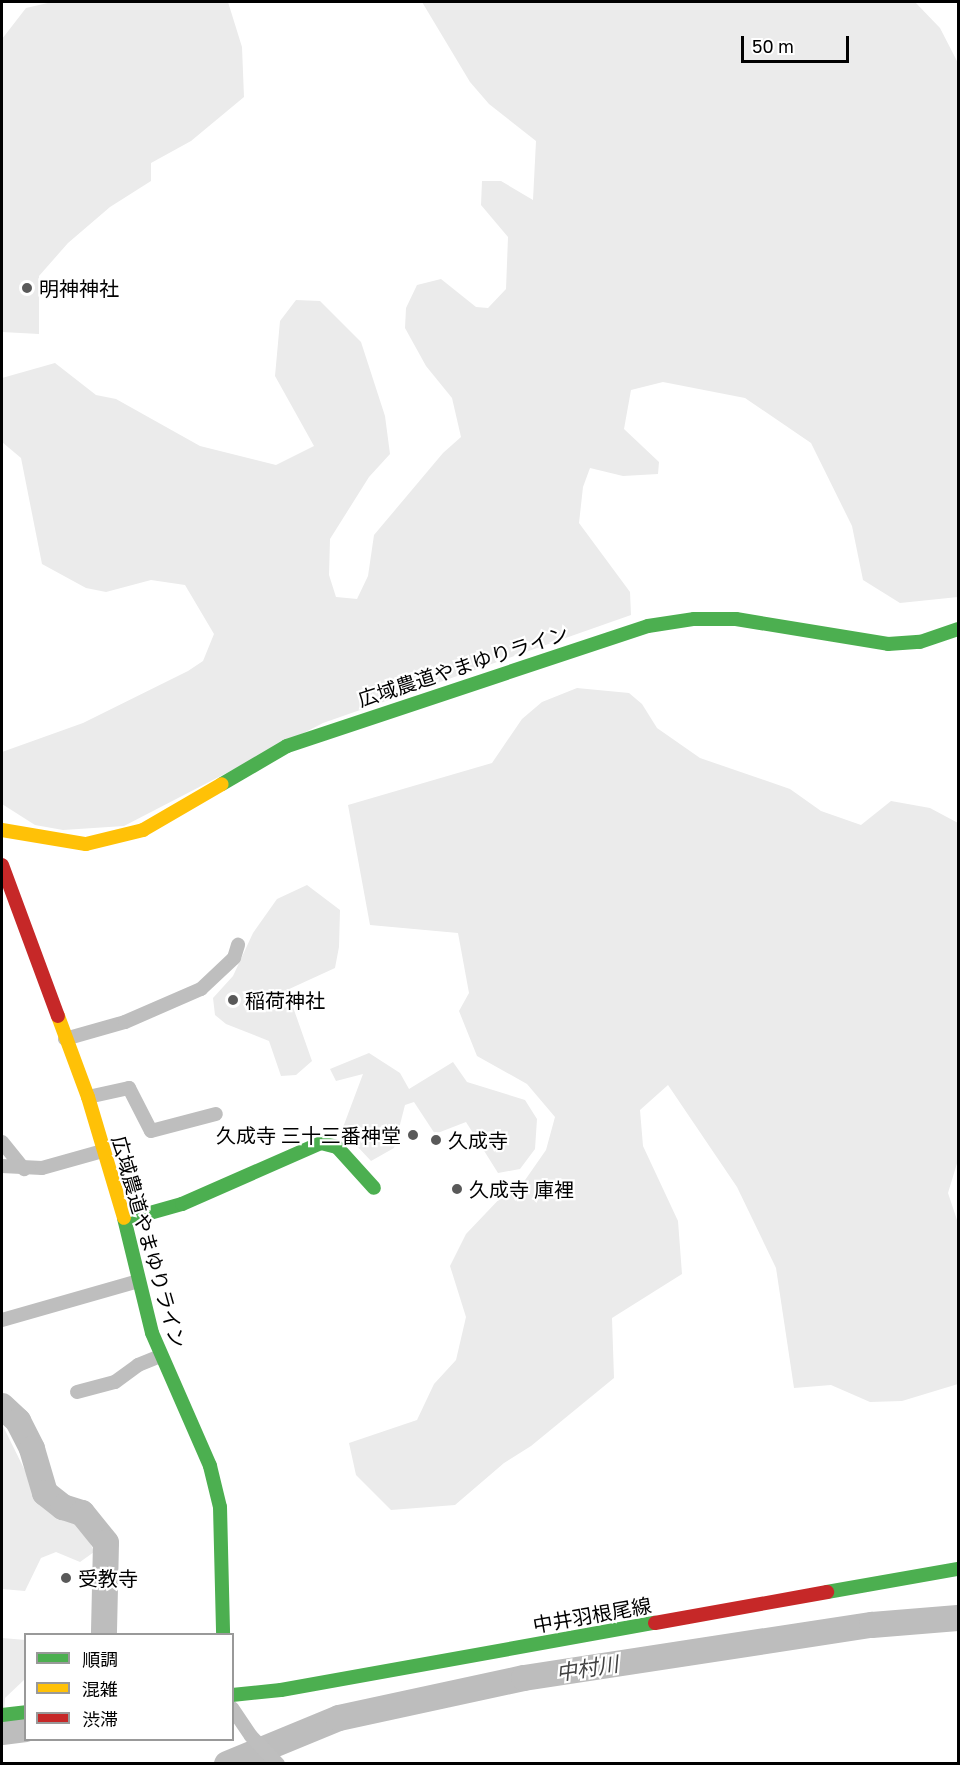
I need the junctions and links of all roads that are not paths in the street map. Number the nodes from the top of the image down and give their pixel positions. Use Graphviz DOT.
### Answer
graph roads {
  1 [pos="958,629"];
  2 [pos="2,830"];
  3 [pos="2,865"];
  4 [pos="238,945"];
  5 [pos="65,1039"];
  6 [pos="88,1097"];
  7 [pos="216,1114"];
  8 [pos="2,1142"];
  9 [pos="103,1151"];
  10 [pos="2,1166"];
  11 [pos="24,1169"];
  12 [pos="374,1188"];
  13 [pos="125,1220"];
  14 [pos="139,1281"];
  15 [pos="2,1320"];
  16 [pos="160,1356"];
  17 [pos="77,1392"];
  18 [pos="958,1569"];
  19 [pos="223,1633"];
  20 [pos="234,1695"];
  21 [pos="234,1711"];
  22 [pos="24,1712"];
  23 [pos="2,1715"];
  24 [pos="278,1764"];
  1 -- 2 [label="street, 広域農道やまゆりライン"];
  3 -- 5 [label="street, 広域農道やまゆりライン"];
  4 -- 5 [label="street"];
  5 -- 6 [label="street, 広域農道やまゆりライン"];
  6 -- 7 [label="street"];
  6 -- 9 [label="street, 広域農道やまゆりライン"];
  8 -- 11 [label="street"];
  9 -- 11 [label="street"];
  9 -- 13 [label="street, 広域農道やまゆりライン"];
  10 -- 11 [label="street"];
  12 -- 13 [label="street"];
  13 -- 14 [label="street, 広域農道やまゆりライン"];
  14 -- 15 [label="street"];
  14 -- 16 [label="street, 広域農道やまゆりライン"];
  16 -- 17 [label="street"];
  16 -- 19 [label="street, 広域農道やまゆりライン"];
  18 -- 20 [label="street, 中井羽根尾線"];
  21 -- 24 [label="street"];
  22 -- 23 [label="street"];
}
